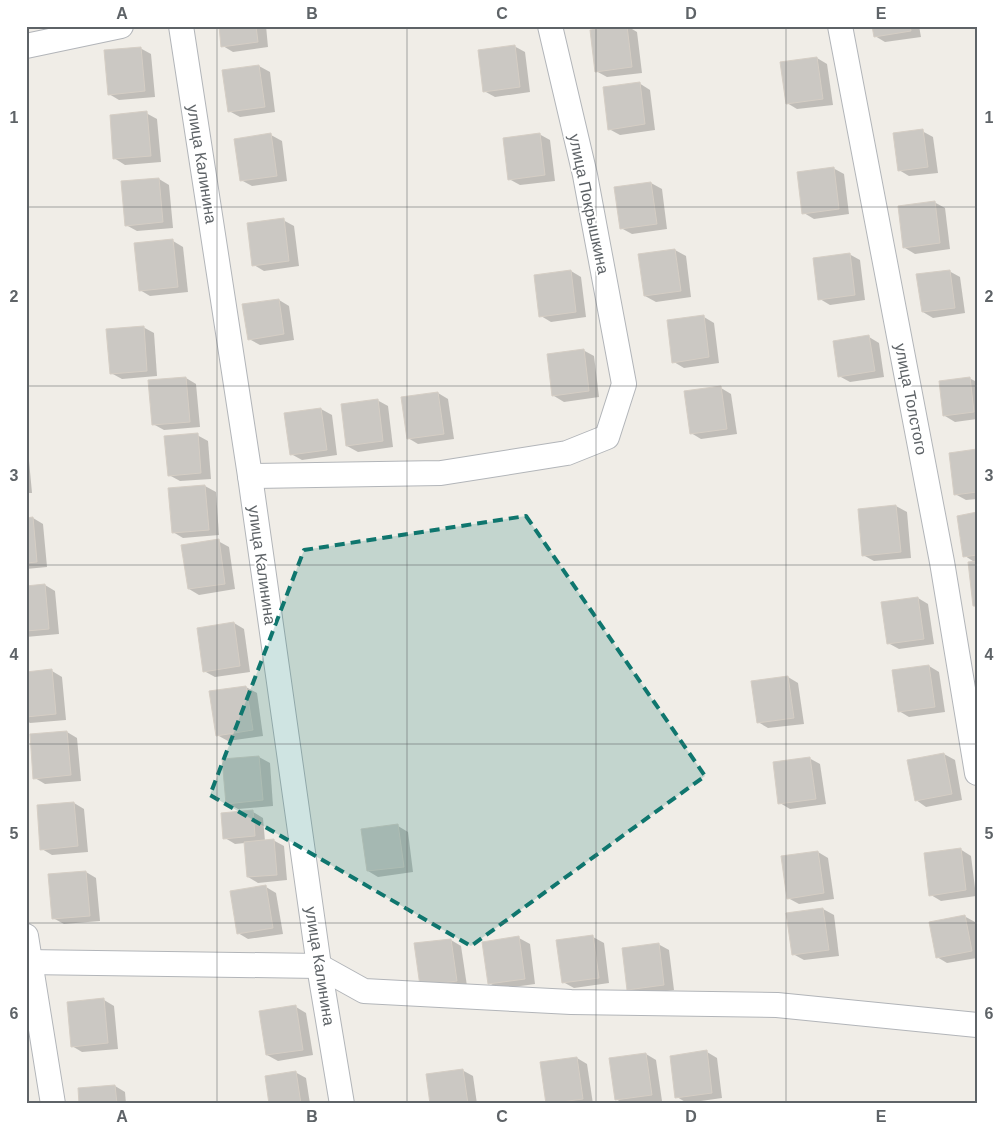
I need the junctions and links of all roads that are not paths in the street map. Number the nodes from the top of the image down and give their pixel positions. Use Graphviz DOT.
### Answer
graph roads {
  1 [pos="121,26"];
  2 [pos="181,26"];
  3 [pos="550,26"];
  4 [pos="840,26"];
  5 [pos="26,46"];
  6 [pos="250,476"];
  7 [pos="977,773"];
  8 [pos="26,936"];
  9 [pos="28,962"];
  10 [pos="319,966"];
  11 [pos="977,1025"];
  12 [pos="53,1104"];
  13 [pos="342,1104"];
  1 -- 5 [label="street"];
  2 -- 6 [label="street, улица Калинина"];
  3 -- 6 [label="street, улица Покрышкина"];
  4 -- 7 [label="street, улица Толстого"];
  6 -- 10 [label="street, улица Калинина"];
  8 -- 9 [label="street"];
  9 -- 10 [label="street"];
  9 -- 12 [label="street"];
  10 -- 11 [label="street"];
  10 -- 13 [label="street, улица Калинина"];
}
